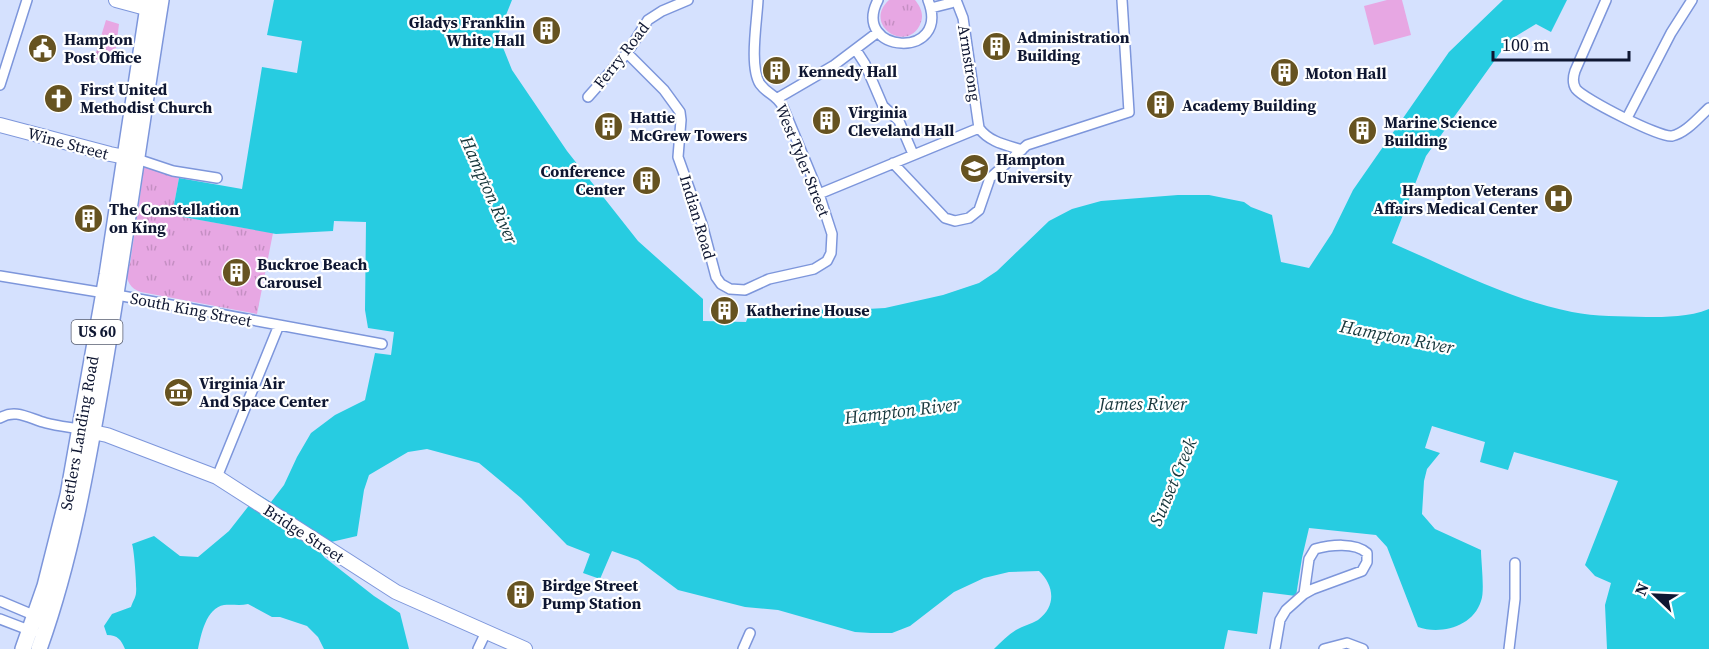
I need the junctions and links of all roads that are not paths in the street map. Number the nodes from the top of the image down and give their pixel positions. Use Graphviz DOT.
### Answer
graph roads {
  1 [pos="27,0"];
  2 [pos="116,0"];
  3 [pos="688,0"];
  4 [pos="758,0"];
  5 [pos="878,0"];
  6 [pos="955,0"];
  7 [pos="1122,0"];
  8 [pos="1606,0"];
  9 [pos="1692,0"];
  10 [pos="929,4"];
  11 [pos="154,5"];
  12 [pos="878,32"];
  13 [pos="856,50"];
  14 [pos="627,53"];
  15 [pos="0,85"];
  16 [pos="588,97"];
  17 [pos="778,98"];
  18 [pos="1709,108"];
  19 [pos="1627,118"];
  20 [pos="0,125"];
  21 [pos="980,128"];
  22 [pos="1022,150"];
  23 [pos="914,154"];
  24 [pos="131,158"];
  25 [pos="893,163"];
  26 [pos="217,178"];
  27 [pos="819,194"];
  28 [pos="829,258"];
  29 [pos="0,276"];
  30 [pos="110,294"];
  31 [pos="279,325"];
  32 [pos="382,344"];
  33 [pos="0,418"];
  34 [pos="86,430"];
  35 [pos="217,477"];
  36 [pos="1515,563"];
  37 [pos="1304,594"];
  38 [pos="0,601"];
  39 [pos="42,618"];
  40 [pos="0,619"];
  41 [pos="486,632"];
  42 [pos="750,633"];
  43 [pos="38,639"];
  44 [pos="23,649"];
  45 [pos="478,649"];
  46 [pos="525,649"];
  47 [pos="743,649"];
  48 [pos="1275,649"];
  49 [pos="1324,649"];
  50 [pos="1363,649"];
  51 [pos="1509,649"];
  1 -- 15 [label="street"];
  2 -- 11 [label="street"];
  3 -- 14 [label="street, Ferry Road"];
  4 -- 17 [label="street, West Tyler Street"];
  5 -- 12 [label="street"];
  6 -- 10 [label="street, Armstrong"];
  6 -- 21 [label="street, Armstrong"];
  7 -- 22 [label="street"];
  8 -- 19 [label="street"];
  9 -- 19 [label="street"];
  10 -- 12 [label="street"];
  11 -- 24 [label="main road, Settlers Landing Road / US 60"];
  12 -- 13 [label="street"];
  13 -- 17 [label="street"];
  13 -- 23 [label="street"];
  14 -- 16 [label="street, Ferry Road"];
  14 -- 28 [label="street, Indian Road"];
  17 -- 27 [label="street, West Tyler Street"];
  18 -- 19 [label="street"];
  20 -- 24 [label="street, Wine Street"];
  21 -- 22 [label="street"];
  21 -- 23 [label="street"];
  22 -- 25 [label="street"];
  23 -- 25 [label="street"];
  24 -- 26 [label="street"];
  24 -- 30 [label="main road, Settlers Landing Road / US 60"];
  25 -- 27 [label="street"];
  27 -- 28 [label="street, West Tyler Street"];
  29 -- 30 [label="street, South King Street"];
  30 -- 31 [label="street, South King Street"];
  30 -- 34 [label="main road, Settlers Landing Road / US 60"];
  31 -- 32 [label="street, South King Street"];
  31 -- 35 [label="street"];
  33 -- 34 [label="street"];
  34 -- 35 [label="street, Bridge Street"];
  34 -- 39 [label="main road, Settlers Landing Road / US 60"];
  35 -- 41 [label="street, Bridge Street"];
  36 -- 51 [label="street"];
  37 -- 37 [label="street"];
  37 -- 48 [label="street"];
  38 -- 39 [label="street"];
  39 -- 43 [label="main road, Settlers Landing Road / US 60"];
  40 -- 43 [label="street"];
  41 -- 45 [label="street"];
  41 -- 46 [label="street, Bridge Street"];
  42 -- 47 [label="street"];
  43 -- 44 [label="main road, Settlers Landing Road / US 60"];
  49 -- 50 [label="street"];
}
